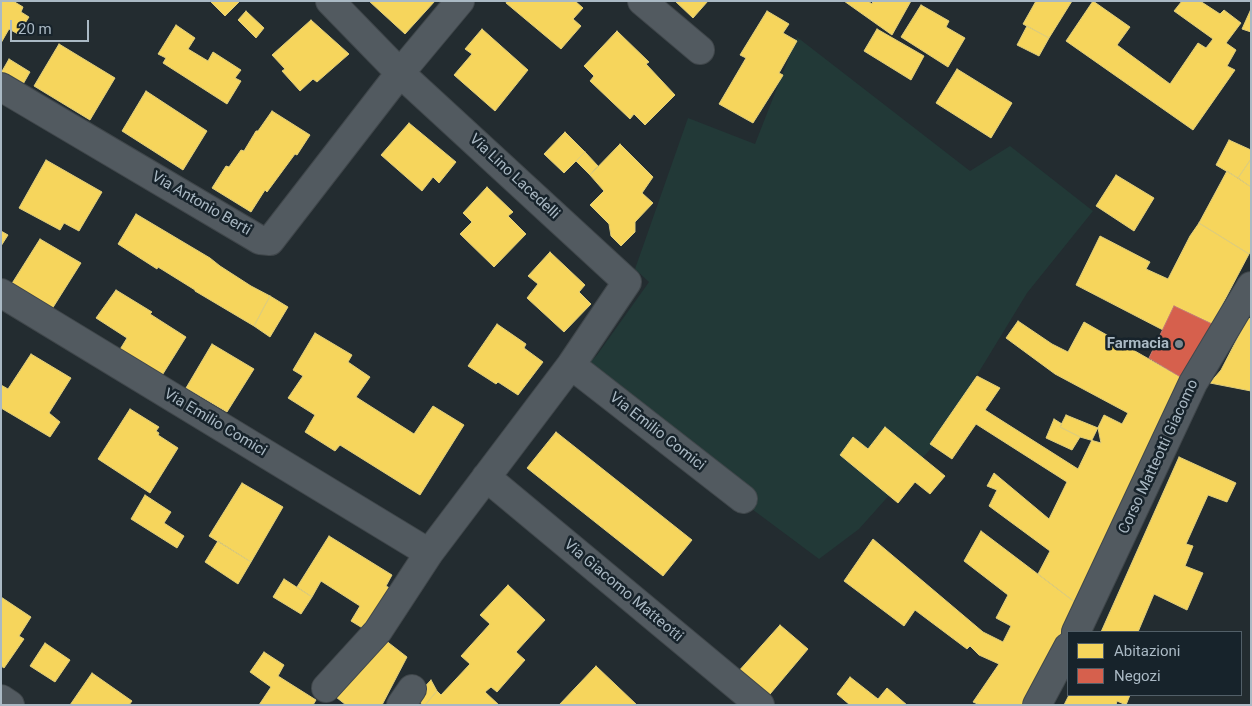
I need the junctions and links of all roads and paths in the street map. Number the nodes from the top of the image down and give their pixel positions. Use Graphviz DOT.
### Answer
graph roads {
  1 [pos="330,1"];
  2 [pos="460,1"];
  3 [pos="642,1"];
  4 [pos="700,50"];
  5 [pos="400,72"];
  6 [pos="1,87"];
  7 [pos="1251,286"];
  8 [pos="1,293"];
  9 [pos="571,365"];
  10 [pos="486,477"];
  11 [pos="743,500"];
  12 [pos="429,553"];
  13 [pos="1076,631"];
  14 [pos="1067,649"];
  15 [pos="326,688"];
  16 [pos="1,699"];
  17 [pos="10,705"];
  18 [pos="760,705"];
  19 [pos="1037,705"];
  1 -- 5 [label="street, Via Lino Lacedelli"];
  2 -- 5 [label="street"];
  3 -- 4 [label="street"];
  5 -- 6 [label="street, Via Antonio Berti"];
  5 -- 9 [label="street, Via Lino Lacedelli"];
  7 -- 13 [label="street, Corso Matteotti Giacomo"];
  8 -- 12 [label="street, Via Emilio Comici"];
  9 -- 10 [label="street"];
  9 -- 11 [label="street, Via Emilio Comici"];
  10 -- 12 [label="street"];
  10 -- 18 [label="street, Via Giacomo Matteotti"];
  12 -- 15 [label="street"];
  14 -- 19 [label="street"];
  16 -- 17 [label="street"];
}
